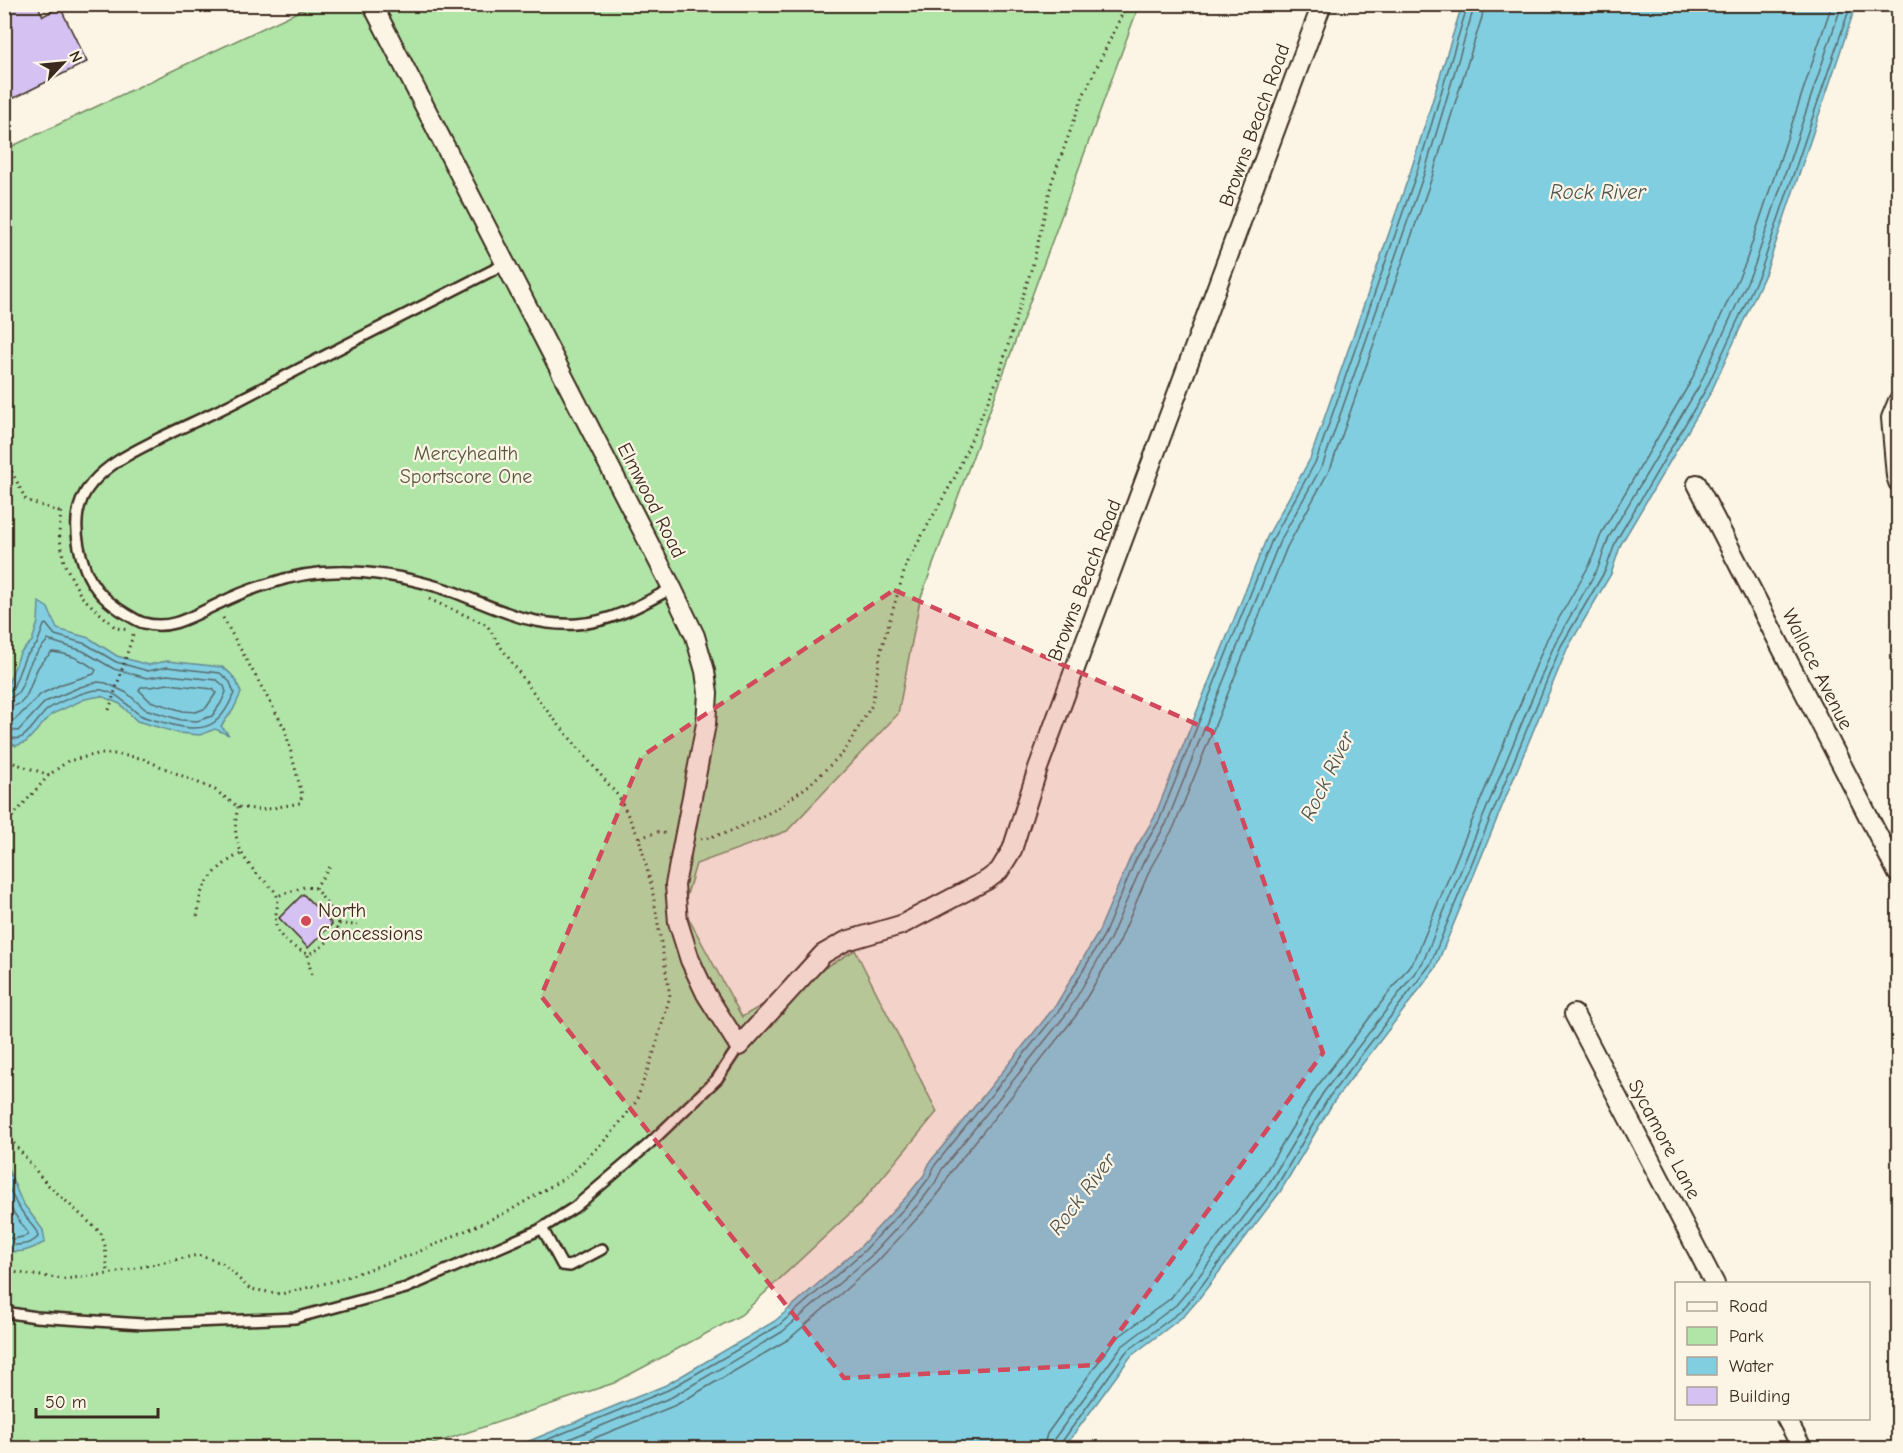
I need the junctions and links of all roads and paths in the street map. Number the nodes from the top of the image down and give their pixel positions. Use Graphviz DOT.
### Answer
graph roads {
  1 [pos="372,4"];
  2 [pos="1322,4"];
  3 [pos="505,264"];
  4 [pos="1899,401"];
  5 [pos="4,462"];
  6 [pos="1897,479"];
  7 [pos="1697,484"];
  8 [pos="61,512"];
  9 [pos="76,518"];
  10 [pos="672,588"];
  11 [pos="422,596"];
  12 [pos="229,613"];
  13 [pos="222,616"];
  14 [pos="213,620"];
  15 [pos="134,632"];
  16 [pos="141,633"];
  17 [pos="109,710"];
  18 [pos="4,756"];
  19 [pos="49,775"];
  20 [pos="238,807"];
  21 [pos="4,826"];
  22 [pos="639,838"];
  23 [pos="241,854"];
  24 [pos="331,865"];
  25 [pos="1899,874"];
  26 [pos="315,888"];
  27 [pos="277,896"];
  28 [pos="197,916"];
  29 [pos="339,924"];
  30 [pos="358,925"];
  31 [pos="308,954"];
  32 [pos="311,974"];
  33 [pos="1574,1014"];
  34 [pos="739,1046"];
  35 [pos="4,1128"];
  36 [pos="542,1228"];
  37 [pos="602,1249"];
  38 [pos="108,1274"];
  39 [pos="1714,1282"];
  40 [pos="4,1312"];
  41 [pos="1787,1420"];
  42 [pos="1802,1449"];
  1 -- 3 [label="street, Elmwood Road"];
  2 -- 34 [label="street, Browns Beach Road"];
  3 -- 9 [label="lane"];
  3 -- 10 [label="street, Elmwood Road"];
  4 -- 6 [label="street"];
  5 -- 8 [label="path"];
  7 -- 25 [label="street, Wallace Avenue"];
  8 -- 9 [label="path"];
  8 -- 15 [label="path"];
  9 -- 10 [label="lane"];
  10 -- 34 [label="street, Elmwood Road"];
  11 -- 22 [label="path"];
  12 -- 13 [label="path"];
  13 -- 14 [label="path"];
  13 -- 20 [label="path"];
  15 -- 16 [label="path"];
  15 -- 17 [label="path"];
  18 -- 19 [label="path"];
  19 -- 20 [label="path"];
  19 -- 21 [label="path"];
  20 -- 23 [label="path"];
  23 -- 27 [label="path"];
  23 -- 28 [label="path"];
  24 -- 26 [label="path"];
  26 -- 27 [label="path"];
  26 -- 29 [label="path"];
  27 -- 31 [label="path"];
  29 -- 30 [label="path"];
  29 -- 31 [label="path"];
  31 -- 32 [label="path"];
  33 -- 39 [label="street, Sycamore Lane"];
  34 -- 36 [label="lane"];
  35 -- 38 [label="path"];
  36 -- 37 [label="lane"];
  36 -- 40 [label="lane"];
  41 -- 42 [label="street"];
}
